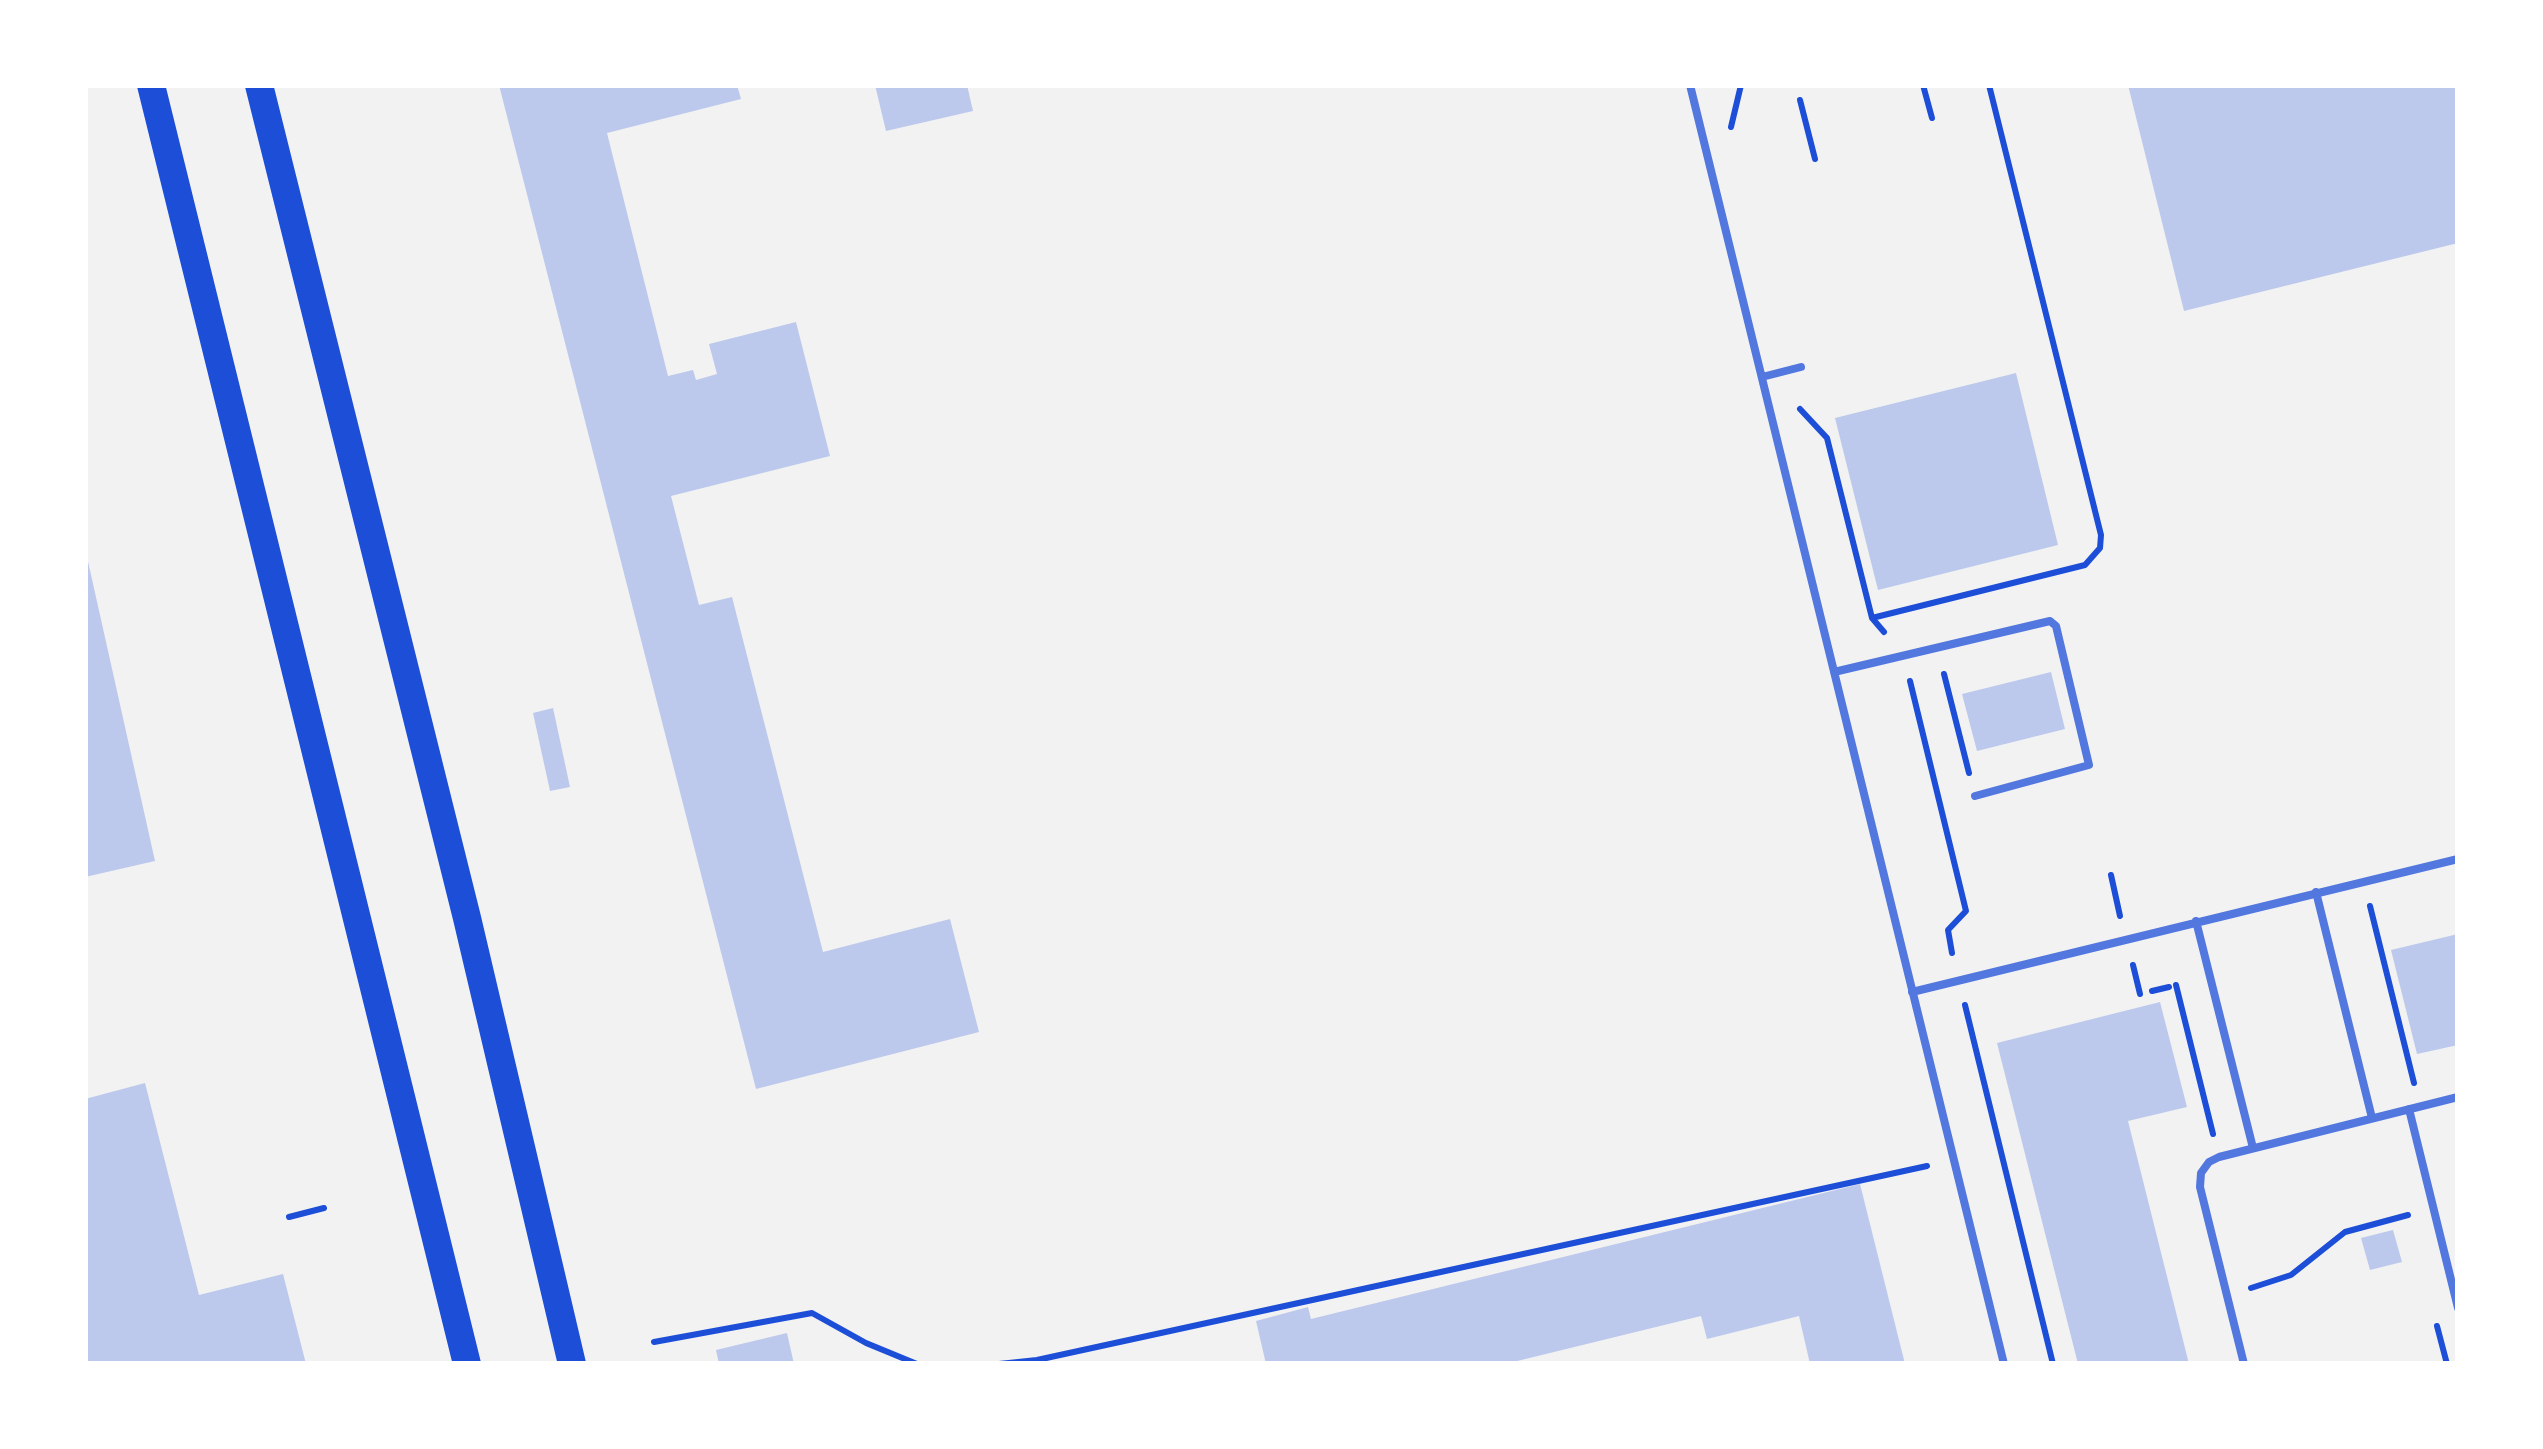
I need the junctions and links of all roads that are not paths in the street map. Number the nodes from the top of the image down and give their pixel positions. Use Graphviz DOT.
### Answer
graph roads {
  1 [pos="151,85"];
  2 [pos="260,85"];
  3 [pos="1690,85"];
  4 [pos="1801,368"];
  5 [pos="1762,377"];
  6 [pos="1834,672"];
  7 [pos="1975,796"];
  8 [pos="2458,859"];
  9 [pos="2316,892"];
  10 [pos="2196,921"];
  11 [pos="1912,992"];
  12 [pos="2458,1097"];
  13 [pos="2408,1109"];
  14 [pos="2372,1118"];
  15 [pos="2253,1148"];
  16 [pos="2458,1308"];
  17 [pos="466,1364"];
  18 [pos="572,1364"];
  19 [pos="2004,1364"];
  20 [pos="2244,1364"];
  1 -- 17 [label="highway"];
  2 -- 18 [label="highway"];
  3 -- 5 [label="lane"];
  4 -- 5 [label="lane"];
  5 -- 6 [label="lane"];
  6 -- 7 [label="lane"];
  6 -- 11 [label="lane"];
  8 -- 9 [label="lane"];
  9 -- 10 [label="lane"];
  9 -- 14 [label="lane"];
  10 -- 11 [label="lane"];
  10 -- 15 [label="lane"];
  11 -- 19 [label="lane"];
  12 -- 13 [label="lane"];
  13 -- 14 [label="lane"];
  13 -- 16 [label="lane"];
  14 -- 15 [label="lane"];
  15 -- 20 [label="lane"];
}
